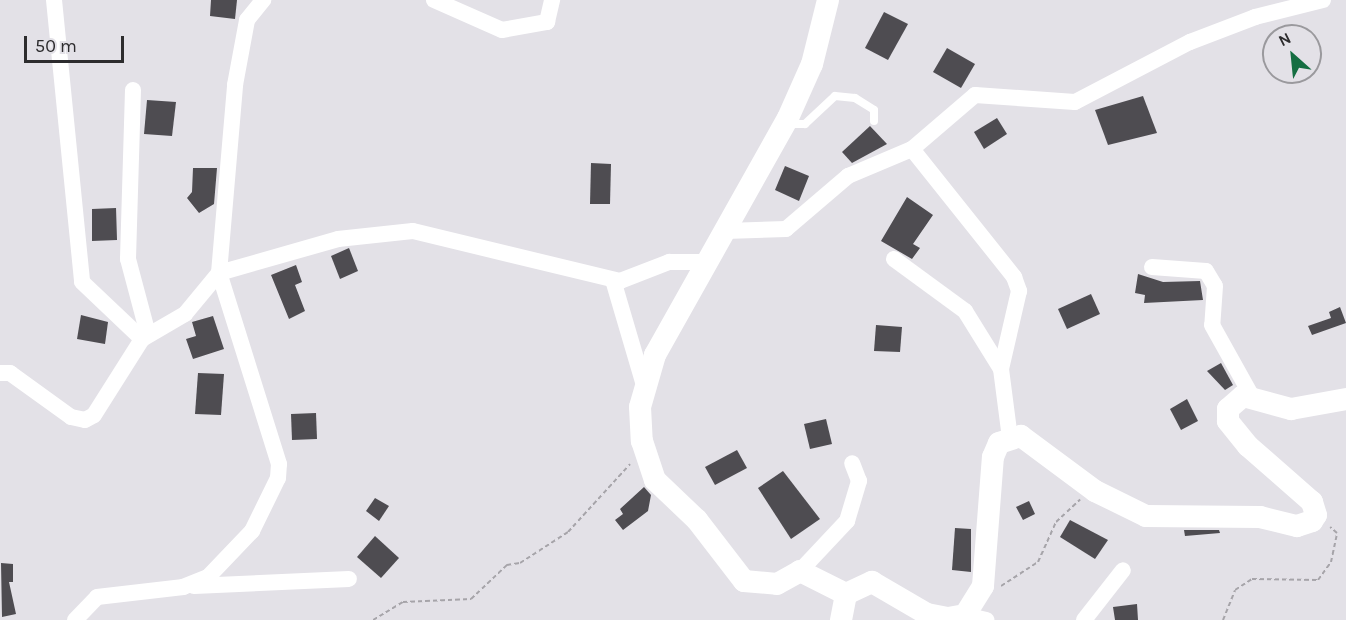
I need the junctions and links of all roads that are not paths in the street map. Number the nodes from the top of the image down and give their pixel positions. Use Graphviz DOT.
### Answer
graph roads {
  1 [pos="54,0"];
  2 [pos="263,0"];
  3 [pos="434,0"];
  4 [pos="552,0"];
  5 [pos="828,0"];
  6 [pos="1323,0"];
  7 [pos="1286,5"];
  8 [pos="133,90"];
  9 [pos="874,121"];
  10 [pos="784,124"];
  11 [pos="912,149"];
  12 [pos="725,231"];
  13 [pos="894,259"];
  14 [pos="708,262"];
  15 [pos="1152,267"];
  16 [pos="219,273"];
  17 [pos="613,280"];
  18 [pos="145,337"];
  19 [pos="1001,369"];
  20 [pos="0,373"];
  21 [pos="644,382"];
  22 [pos="1346,399"];
  23 [pos="1254,400"];
  24 [pos="1010,438"];
  25 [pos="852,463"];
  26 [pos="1124,570"];
  27 [pos="800,571"];
  28 [pos="349,579"];
  29 [pos="183,587"];
  30 [pos="846,594"];
  31 [pos="971,618"];
  32 [pos="75,620"];
  33 [pos="841,620"];
  34 [pos="1084,620"];
  1 -- 18 [label="street"];
  2 -- 16 [label="street"];
  3 -- 4 [label="street"];
  5 -- 10 [label="street"];
  6 -- 7 [label="street"];
  7 -- 11 [label="street"];
  8 -- 18 [label="street"];
  9 -- 10 [label="lane"];
  10 -- 12 [label="street"];
  11 -- 12 [label="street"];
  11 -- 19 [label="street"];
  12 -- 14 [label="street"];
  13 -- 19 [label="street"];
  14 -- 17 [label="street"];
  14 -- 21 [label="street"];
  15 -- 23 [label="street"];
  16 -- 17 [label="street"];
  16 -- 18 [label="street"];
  16 -- 29 [label="street"];
  17 -- 21 [label="street"];
  18 -- 20 [label="street"];
  19 -- 24 [label="street"];
  21 -- 27 [label="street"];
  22 -- 23 [label="street"];
  23 -- 24 [label="street"];
  24 -- 31 [label="street"];
  25 -- 27 [label="street"];
  26 -- 34 [label="street"];
  27 -- 30 [label="street"];
  28 -- 29 [label="street"];
  29 -- 32 [label="street"];
  30 -- 31 [label="street"];
  30 -- 33 [label="street"];
}
